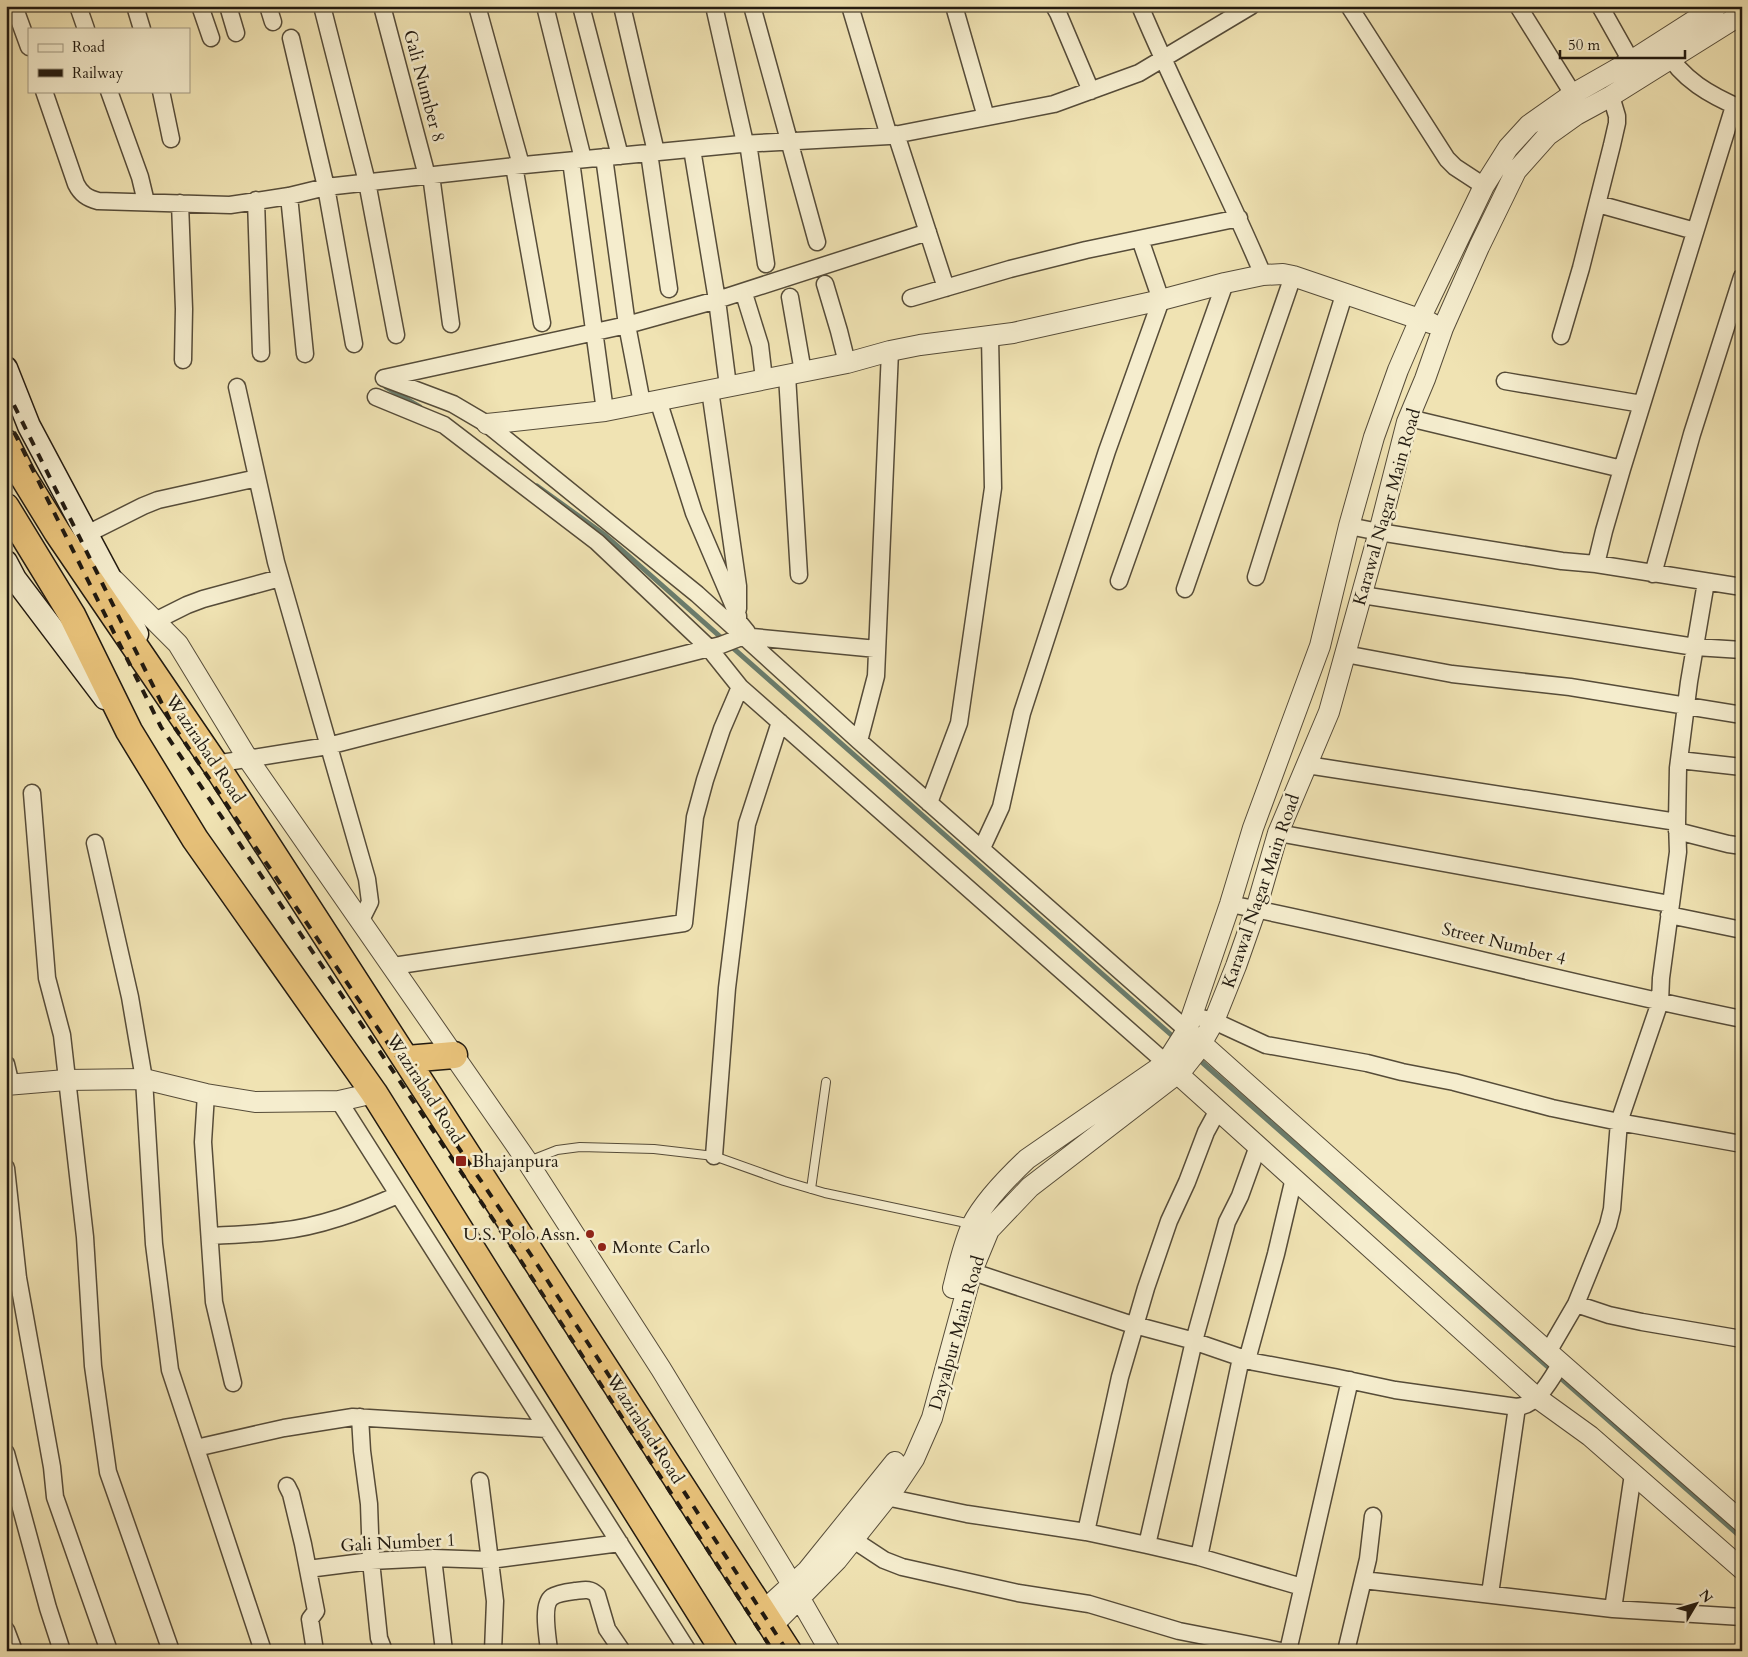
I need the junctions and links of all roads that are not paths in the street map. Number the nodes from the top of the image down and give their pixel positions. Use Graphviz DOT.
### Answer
graph roads {
  1 [pos="14,6"];
  2 [pos="78,6"];
  3 [pos="135,6"];
  4 [pos="200,6"];
  5 [pos="228,6"];
  6 [pos="268,6"];
  7 [pos="322,6"];
  8 [pos="382,6"];
  9 [pos="477,6"];
  10 [pos="545,6"];
  11 [pos="581,6"];
  12 [pos="622,6"];
  13 [pos="714,6"];
  14 [pos="752,6"];
  15 [pos="850,6"];
  16 [pos="954,6"];
  17 [pos="1054,6"];
  18 [pos="1140,6"];
  19 [pos="1349,6"];
  20 [pos="1518,6"];
  21 [pos="1600,6"];
  22 [pos="1717,6"];
  23 [pos="1244,8"];
  24 [pos="1742,14"];
  25 [pos="273,22"];
  26 [pos="86,28"];
  27 [pos="142,28"];
  28 [pos="236,33"];
  29 [pos="211,38"];
  30 [pos="291,38"];
  31 [pos="28,45"];
  32 [pos="1665,50"];
  33 [pos="1162,60"];
  34 [pos="1631,61"];
  35 [pos="1091,91"];
  36 [pos="44,92"];
  37 [pos="108,92"];
  38 [pos="161,92"];
  39 [pos="1573,94"];
  40 [pos="1611,96"];
  41 [pos="1738,108"];
  42 [pos="986,117"];
  43 [pos="892,135"];
  44 [pos="171,140"];
  45 [pos="789,141"];
  46 [pos="747,143"];
  47 [pos="692,149"];
  48 [pos="653,153"];
  49 [pos="612,157"];
  50 [pos="577,160"];
  51 [pos="517,166"];
  52 [pos="429,175"];
  53 [pos="367,182"];
  54 [pos="1484,186"];
  55 [pos="326,187"];
  56 [pos="289,196"];
  57 [pos="1504,198"];
  58 [pos="256,200"];
  59 [pos="146,202"];
  60 [pos="180,203"];
  61 [pos="1598,204"];
  62 [pos="1239,218"];
  63 [pos="1694,231"];
  64 [pos="928,232"];
  65 [pos="1140,239"];
  66 [pos="817,242"];
  67 [pos="766,264"];
  68 [pos="1263,275"];
  69 [pos="1293,276"];
  70 [pos="1742,277"];
  71 [pos="1225,283"];
  72 [pos="825,284"];
  73 [pos="669,288"];
  74 [pos="946,288"];
  75 [pos="1344,294"];
  76 [pos="790,297"];
  77 [pos="911,298"];
  78 [pos="717,300"];
  79 [pos="746,300"];
  80 [pos="1161,300"];
  81 [pos="1420,319"];
  82 [pos="542,322"];
  83 [pos="451,324"];
  84 [pos="627,325"];
  85 [pos="1444,328"];
  86 [pos="594,332"];
  87 [pos="396,334"];
  88 [pos="1561,336"];
  89 [pos="990,337"];
  90 [pos="354,344"];
  91 [pos="890,351"];
  92 [pos="261,353"];
  93 [pos="305,354"];
  94 [pos="183,360"];
  95 [pos="846,363"];
  96 [pos="6,368"];
  97 [pos="795,373"];
  98 [pos="764,379"];
  99 [pos="1504,381"];
  100 [pos="237,387"];
  101 [pos="719,388"];
  102 [pos="376,397"];
  103 [pos="650,402"];
  104 [pos="1642,404"];
  105 [pos="605,411"];
  106 [pos="1409,418"];
  107 [pos="487,424"];
  108 [pos="6,443"];
  109 [pos="1622,469"];
  110 [pos="257,478"];
  111 [pos="6,507"];
  112 [pos="1348,526"];
  113 [pos="1379,532"];
  114 [pos="87,534"];
  115 [pos="6,562"];
  116 [pos="1596,564"];
  117 [pos="1653,574"];
  118 [pos="799,575"];
  119 [pos="109,576"];
  120 [pos="1256,577"];
  121 [pos="280,578"];
  122 [pos="1119,581"];
  123 [pos="1706,582"];
  124 [pos="1742,587"];
  125 [pos="1185,589"];
  126 [pos="1362,595"];
  127 [pos="738,616"];
  128 [pos="155,621"];
  129 [pos="745,637"];
  130 [pos="715,646"];
  131 [pos="1695,647"];
  132 [pos="877,649"];
  133 [pos="1742,650"];
  134 [pos="1346,654"];
  135 [pos="158,680"];
  136 [pos="740,687"];
  137 [pos="1686,706"];
  138 [pos="1742,715"];
  139 [pos="780,722"];
  140 [pos="129,731"];
  141 [pos="859,741"];
  142 [pos="328,746"];
  143 [pos="248,759"];
  144 [pos="1679,760"];
  145 [pos="215,764"];
  146 [pos="1307,765"];
  147 [pos="1742,767"];
  148 [pos="32,794"];
  149 [pos="929,803"];
  150 [pos="1677,826"];
  151 [pos="1278,833"];
  152 [pos="95,843"];
  153 [pos="1742,846"];
  154 [pos="982,848"];
  155 [pos="1230,904"];
  156 [pos="1256,909"];
  157 [pos="1669,910"];
  158 [pos="361,920"];
  159 [pos="1742,930"];
  160 [pos="393,966"];
  161 [pos="1660,1002"];
  162 [pos="1742,1019"];
  163 [pos="1214,1021"];
  164 [pos="1192,1036"];
  165 [pos="454,1055"];
  166 [pos="407,1059"];
  167 [pos="6,1064"];
  168 [pos="1174,1066"];
  169 [pos="144,1079"];
  170 [pos="66,1080"];
  171 [pos="826,1082"];
  172 [pos="8,1085"];
  173 [pos="374,1093"];
  174 [pos="206,1094"];
  175 [pos="339,1101"];
  176 [pos="1218,1110"];
  177 [pos="1619,1122"];
  178 [pos="1742,1144"];
  179 [pos="1258,1146"];
  180 [pos="714,1156"];
  181 [pos="527,1162"];
  182 [pos="6,1168"];
  183 [pos="1294,1178"];
  184 [pos="811,1189"];
  185 [pos="398,1195"];
  186 [pos="973,1224"];
  187 [pos="210,1236"];
  188 [pos="965,1269"];
  189 [pos="1576,1304"];
  190 [pos="1135,1325"];
  191 [pos="1742,1339"];
  192 [pos="1194,1341"];
  193 [pos="1244,1359"];
  194 [pos="1555,1361"];
  195 [pos="1350,1380"];
  196 [pos="233,1383"];
  197 [pos="1540,1392"];
  198 [pos="1517,1408"];
  199 [pos="360,1417"];
  200 [pos="547,1429"];
  201 [pos="196,1448"];
  202 [pos="6,1453"];
  203 [pos="1633,1474"];
  204 [pos="480,1481"];
  205 [pos="287,1486"];
  206 [pos="886,1497"];
  207 [pos="1374,1516"];
  208 [pos="1742,1522"];
  209 [pos="1086,1532"];
  210 [pos="846,1535"];
  211 [pos="620,1544"];
  212 [pos="1147,1545"];
  213 [pos="1199,1557"];
  214 [pos="433,1558"];
  215 [pos="490,1560"];
  216 [pos="371,1561"];
  217 [pos="308,1569"];
  218 [pos="1742,1569"];
  219 [pos="1363,1580"];
  220 [pos="1302,1587"];
  221 [pos="796,1592"];
  222 [pos="1490,1594"];
  223 [pos="1613,1609"];
  224 [pos="1742,1617"];
  225 [pos="767,1618"];
  226 [pos="6,1630"];
  227 [pos="14,1651"];
  228 [pos="62,1651"];
  229 [pos="109,1651"];
  230 [pos="171,1651"];
  231 [pos="263,1651"];
  232 [pos="315,1651"];
  233 [pos="384,1651"];
  234 [pos="444,1651"];
  235 [pos="494,1651"];
  236 [pos="549,1651"];
  237 [pos="622,1651"];
  238 [pos="688,1651"];
  239 [pos="724,1651"];
  240 [pos="788,1651"];
  241 [pos="830,1651"];
  242 [pos="1281,1651"];
  243 [pos="1288,1651"];
  244 [pos="1346,1651"];
  1 -- 31 [label="street"];
  2 -- 26 [label="street"];
  3 -- 27 [label="street"];
  4 -- 29 [label="street"];
  5 -- 28 [label="street"];
  6 -- 25 [label="street"];
  7 -- 53 [label="street"];
  8 -- 52 [label="street, Gali Number 8"];
  9 -- 51 [label="street"];
  10 -- 50 [label="street"];
  11 -- 49 [label="street"];
  12 -- 48 [label="street"];
  13 -- 46 [label="street"];
  14 -- 45 [label="street"];
  15 -- 43 [label="street"];
  16 -- 42 [label="street"];
  17 -- 35 [label="street"];
  18 -- 33 [label="street"];
  19 -- 54 [label="street"];
  20 -- 39 [label="street"];
  21 -- 34 [label="street"];
  22 -- 32 [label="street, Karawal Nagar Main Road"];
  23 -- 33 [label="street"];
  24 -- 32 [label="street, Karawal Nagar Main Road"];
  30 -- 55 [label="street"];
  32 -- 34 [label="street, Karawal Nagar Main Road"];
  32 -- 40 [label="street, Karawal Nagar Main Road"];
  32 -- 41 [label="street"];
  33 -- 35 [label="street"];
  33 -- 62 [label="street"];
  34 -- 39 [label="street, Karawal Nagar Main Road"];
  35 -- 42 [label="street"];
  36 -- 59 [label="street"];
  37 -- 59 [label="street"];
  38 -- 44 [label="street"];
  39 -- 54 [label="street, Karawal Nagar Main Road"];
  40 -- 57 [label="street, Karawal Nagar Main Road"];
  40 -- 61 [label="street"];
  41 -- 63 [label="street"];
  42 -- 43 [label="street"];
  43 -- 45 [label="street"];
  43 -- 64 [label="street"];
  45 -- 46 [label="street"];
  45 -- 66 [label="street"];
  46 -- 47 [label="street"];
  46 -- 67 [label="street"];
  47 -- 48 [label="street"];
  47 -- 78 [label="street"];
  48 -- 49 [label="street"];
  48 -- 73 [label="street"];
  49 -- 50 [label="street"];
  49 -- 84 [label="street"];
  50 -- 51 [label="street"];
  50 -- 86 [label="street"];
  51 -- 52 [label="street"];
  51 -- 82 [label="street"];
  52 -- 53 [label="street"];
  52 -- 83 [label="street, Gali Number 8"];
  53 -- 55 [label="street"];
  53 -- 87 [label="street"];
  54 -- 57 [label="street"];
  54 -- 81 [label="street, Karawal Nagar Main Road"];
  55 -- 56 [label="street"];
  55 -- 90 [label="street"];
  56 -- 58 [label="street"];
  56 -- 93 [label="street"];
  57 -- 85 [label="street, Karawal Nagar Main Road"];
  58 -- 60 [label="street"];
  58 -- 92 [label="street"];
  59 -- 60 [label="street"];
  60 -- 94 [label="street"];
  61 -- 63 [label="street"];
  61 -- 88 [label="street"];
  62 -- 65 [label="street"];
  62 -- 68 [label="street"];
  63 -- 104 [label="street"];
  64 -- 74 [label="street"];
  64 -- 78 [label="street"];
  65 -- 74 [label="street"];
  65 -- 80 [label="street"];
  68 -- 69 [label="street"];
  68 -- 71 [label="street"];
  69 -- 75 [label="street"];
  69 -- 125 [label="street"];
  70 -- 117 [label="street"];
  71 -- 80 [label="street"];
  71 -- 122 [label="street"];
  72 -- 95 [label="street"];
  74 -- 77 [label="street"];
  75 -- 81 [label="street"];
  75 -- 120 [label="street"];
  76 -- 97 [label="street"];
  78 -- 84 [label="street"];
  78 -- 101 [label="street"];
  79 -- 98 [label="street"];
  80 -- 89 [label="street"];
  80 -- 154 [label="street"];
  81 -- 85 [label="street"];
  81 -- 112 [label="street, Karawal Nagar Main Road"];
  84 -- 86 [label="street"];
  84 -- 103 [label="street"];
  85 -- 106 [label="street, Karawal Nagar Main Road"];
  86 -- 105 [label="street"];
  86 -- 107 [label="street"];
  89 -- 91 [label="street"];
  89 -- 149 [label="street"];
  91 -- 95 [label="street"];
  91 -- 132 [label="street"];
  95 -- 97 [label="street"];
  96 -- 114 [label="main road, Wazirabad Road"];
  97 -- 98 [label="street"];
  97 -- 118 [label="street"];
  98 -- 101 [label="street"];
  99 -- 104 [label="street"];
  100 -- 110 [label="street"];
  101 -- 103 [label="street"];
  101 -- 127 [label="street"];
  102 -- 130 [label="street"];
  103 -- 105 [label="street"];
  103 -- 127 [label="street"];
  104 -- 109 [label="street"];
  105 -- 107 [label="street"];
  106 -- 109 [label="street"];
  106 -- 113 [label="street, Karawal Nagar Main Road"];
  107 -- 129 [label="street"];
  108 -- 135 [label="highway, Wazirabad Road"];
  109 -- 116 [label="street"];
  110 -- 114 [label="street"];
  110 -- 121 [label="street"];
  111 -- 140 [label="highway"];
  112 -- 113 [label="street"];
  112 -- 155 [label="street, Karawal Nagar Main Road"];
  113 -- 116 [label="street"];
  113 -- 126 [label="street, Karawal Nagar Main Road"];
  114 -- 119 [label="main road, Wazirabad Road"];
  115 -- 140 [label="main road"];
  116 -- 117 [label="street"];
  117 -- 123 [label="street"];
  119 -- 128 [label="street"];
  119 -- 135 [label="main road, Wazirabad Road"];
  121 -- 128 [label="street"];
  121 -- 142 [label="street"];
  123 -- 124 [label="street"];
  123 -- 131 [label="street"];
  126 -- 131 [label="street"];
  126 -- 134 [label="street, Karawal Nagar Main Road"];
  127 -- 129 [label="street"];
  128 -- 143 [label="street"];
  129 -- 130 [label="street"];
  129 -- 132 [label="street"];
  129 -- 141 [label="street"];
  130 -- 136 [label="street"];
  130 -- 142 [label="street"];
  131 -- 133 [label="street"];
  131 -- 137 [label="street"];
  132 -- 141 [label="street"];
  134 -- 137 [label="street"];
  134 -- 146 [label="street, Karawal Nagar Main Road"];
  135 -- 145 [label="highway, Wazirabad Road"];
  136 -- 139 [label="street"];
  136 -- 160 [label="street"];
  137 -- 138 [label="street"];
  137 -- 144 [label="street"];
  139 -- 168 [label="street"];
  139 -- 180 [label="street"];
  140 -- 173 [label="highway"];
  141 -- 149 [label="street"];
  142 -- 143 [label="street"];
  142 -- 158 [label="street"];
  143 -- 145 [label="street"];
  143 -- 158 [label="street"];
  144 -- 147 [label="street"];
  144 -- 150 [label="street"];
  145 -- 166 [label="highway, Wazirabad Road"];
  146 -- 150 [label="street"];
  146 -- 151 [label="street, Karawal Nagar Main Road"];
  148 -- 170 [label="street"];
  149 -- 154 [label="street"];
  150 -- 153 [label="street"];
  150 -- 157 [label="street"];
  151 -- 156 [label="street, Karawal Nagar Main Road"];
  151 -- 157 [label="street"];
  152 -- 169 [label="street"];
  154 -- 164 [label="street"];
  155 -- 156 [label="street, Street Number 4"];
  155 -- 164 [label="street, Karawal Nagar Main Road"];
  156 -- 161 [label="street, Street Number 4"];
  156 -- 163 [label="street, Karawal Nagar Main Road"];
  157 -- 159 [label="street"];
  157 -- 161 [label="street"];
  158 -- 160 [label="street"];
  160 -- 165 [label="street"];
  161 -- 162 [label="street, Street Number 4"];
  161 -- 177 [label="street"];
  163 -- 164 [label="street, Karawal Nagar Main Road"];
  163 -- 177 [label="street"];
  164 -- 168 [label="street, Karawal Nagar Main Road"];
  164 -- 194 [label="street"];
  165 -- 166 [label="highway"];
  165 -- 181 [label="street"];
  166 -- 225 [label="highway, Wazirabad Road"];
  167 -- 172 [label="street"];
  168 -- 176 [label="street"];
  168 -- 186 [label="street, Dayalpur Main Road"];
  168 -- 188 [label="street, Dayalpur Main Road"];
  169 -- 170 [label="street"];
  169 -- 174 [label="street"];
  169 -- 201 [label="street"];
  170 -- 172 [label="street"];
  170 -- 230 [label="street"];
  171 -- 184 [label="lane"];
  173 -- 175 [label="street"];
  173 -- 239 [label="highway"];
  174 -- 175 [label="street"];
  174 -- 187 [label="street"];
  175 -- 185 [label="street"];
  176 -- 179 [label="street"];
  176 -- 190 [label="street"];
  177 -- 178 [label="street"];
  177 -- 189 [label="street"];
  179 -- 183 [label="street"];
  179 -- 192 [label="street"];
  180 -- 181 [label="lane"];
  180 -- 184 [label="lane"];
  181 -- 221 [label="street"];
  182 -- 229 [label="street"];
  183 -- 193 [label="street"];
  183 -- 197 [label="street"];
  184 -- 186 [label="lane"];
  185 -- 187 [label="street"];
  185 -- 200 [label="street"];
  186 -- 188 [label="street, Dayalpur Main Road"];
  187 -- 196 [label="street"];
  188 -- 190 [label="street"];
  188 -- 206 [label="street, Dayalpur Main Road"];
  188 -- 210 [label="street, Dayalpur Main Road"];
  189 -- 191 [label="street"];
  189 -- 194 [label="street"];
  190 -- 192 [label="street"];
  190 -- 209 [label="street"];
  192 -- 193 [label="street"];
  192 -- 212 [label="street"];
  193 -- 195 [label="street"];
  193 -- 213 [label="street"];
  194 -- 197 [label="street"];
  194 -- 208 [label="street"];
  195 -- 198 [label="street"];
  195 -- 220 [label="street"];
  197 -- 198 [label="street"];
  197 -- 203 [label="street"];
  198 -- 222 [label="street"];
  199 -- 200 [label="street"];
  199 -- 201 [label="street"];
  199 -- 216 [label="street"];
  200 -- 211 [label="street"];
  201 -- 231 [label="street"];
  202 -- 228 [label="street"];
  203 -- 218 [label="street"];
  203 -- 223 [label="street"];
  204 -- 215 [label="street"];
  205 -- 217 [label="street"];
  206 -- 209 [label="street"];
  206 -- 210 [label="street, Dayalpur Main Road"];
  207 -- 219 [label="street"];
  209 -- 212 [label="street"];
  210 -- 221 [label="street, Dayalpur Main Road"];
  210 -- 242 [label="street"];
  211 -- 215 [label="street, Gali Number 1"];
  211 -- 238 [label="street"];
  212 -- 213 [label="street"];
  213 -- 220 [label="street"];
  214 -- 215 [label="street, Gali Number 1"];
  214 -- 216 [label="street, Gali Number 1"];
  214 -- 234 [label="street"];
  215 -- 235 [label="street"];
  216 -- 217 [label="street, Gali Number 1"];
  216 -- 233 [label="street"];
  217 -- 232 [label="street"];
  219 -- 222 [label="street"];
  219 -- 244 [label="street"];
  220 -- 243 [label="street"];
  221 -- 225 [label="street, Dayalpur Main Road"];
  221 -- 241 [label="street"];
  222 -- 223 [label="street"];
  223 -- 224 [label="street"];
  225 -- 240 [label="highway, Wazirabad Road"];
  226 -- 227 [label="street"];
  236 -- 237 [label="street"];
}
